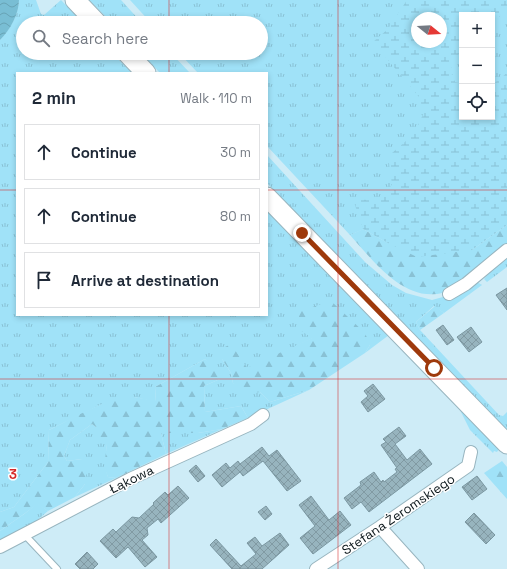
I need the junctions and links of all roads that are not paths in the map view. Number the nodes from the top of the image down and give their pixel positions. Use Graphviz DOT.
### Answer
graph roads {
  1 [pos="75,0"];
  2 [pos="90,16"];
  3 [pos="134,60"];
  4 [pos="145,72"];
  5 [pos="268,198"];
  6 [pos="507,250"];
  7 [pos="449,294"];
  8 [pos="263,415"];
  9 [pos="507,444"];
  10 [pos="472,452"];
  11 [pos="380,527"];
  12 [pos="23,534"];
  13 [pos="0,547"];
  14 [pos="57,569"];
  15 [pos="316,569"];
  16 [pos="418,569"];
  1 -- 2 [label="main road"];
  3 -- 4 [label="main road"];
  5 -- 9 [label="main road"];
  6 -- 7 [label="street"];
  8 -- 12 [label="street, Łąkowa"];
  10 -- 11 [label="street, Stefana Żeromskiego"];
  11 -- 15 [label="street, Stefana Żeromskiego"];
  11 -- 16 [label="street"];
  12 -- 13 [label="street, Łąkowa"];
  12 -- 14 [label="lane"];
}
